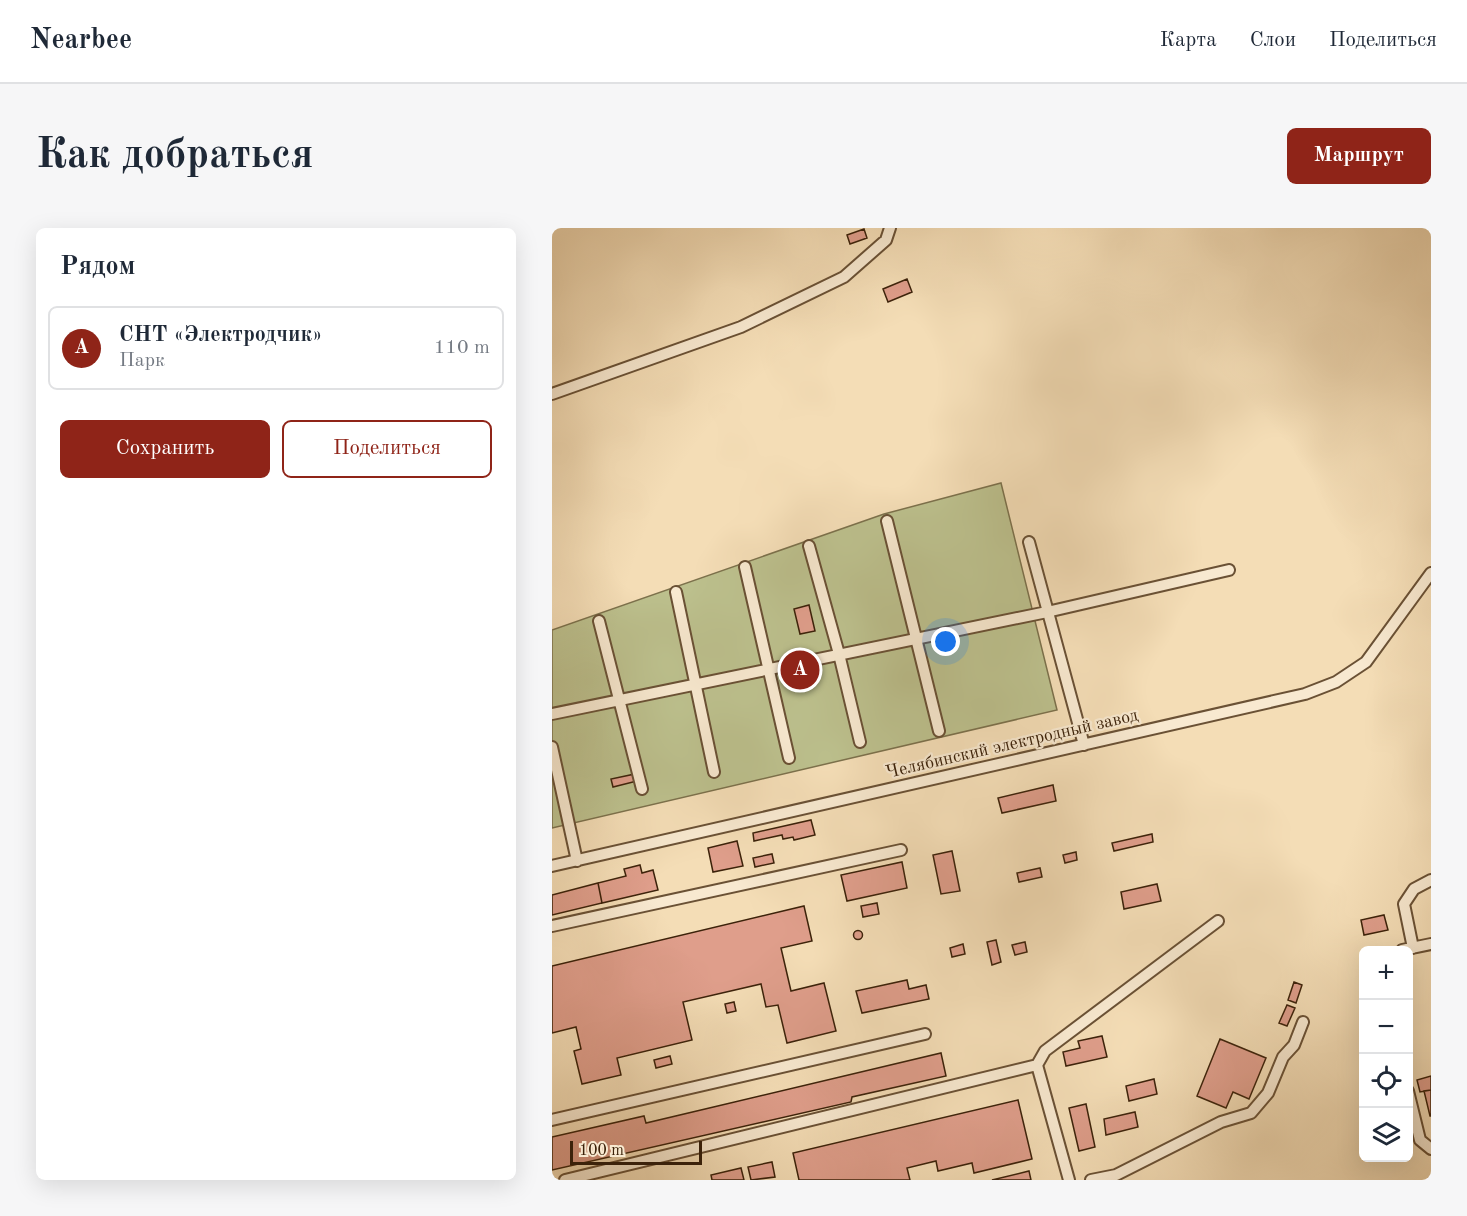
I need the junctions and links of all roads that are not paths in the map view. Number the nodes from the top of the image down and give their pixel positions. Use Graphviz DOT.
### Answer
graph roads {
  1 [pos="890,228"];
  2 [pos="552,394"];
  3 [pos="887,521"];
  4 [pos="1029,542"];
  5 [pos="809,546"];
  6 [pos="745,567"];
  7 [pos="1229,570"];
  8 [pos="1431,573"];
  9 [pos="676,592"];
  10 [pos="1047,612"];
  11 [pos="599,621"];
  12 [pos="916,638"];
  13 [pos="839,654"];
  14 [pos="769,670"];
  15 [pos="696,684"];
  16 [pos="620,699"];
  17 [pos="552,714"];
  18 [pos="939,731"];
  19 [pos="860,742"];
  20 [pos="1084,745"];
  21 [pos="552,747"];
  22 [pos="789,758"];
  23 [pos="714,772"];
  24 [pos="642,789"];
  25 [pos="901,850"];
  26 [pos="577,861"];
  27 [pos="552,866"];
  28 [pos="1431,880"];
  29 [pos="1218,921"];
  30 [pos="552,926"];
  31 [pos="1431,944"];
  32 [pos="1408,946"];
  33 [pos="1413,948"];
  34 [pos="1303,1022"];
  35 [pos="925,1034"];
  36 [pos="1037,1065"];
  37 [pos="1412,1108"];
  38 [pos="552,1120"];
  39 [pos="1431,1149"];
  40 [pos="565,1180"];
  41 [pos="1069,1180"];
  42 [pos="1091,1180"];
  1 -- 2 [label="street"];
  3 -- 12 [label="street"];
  4 -- 10 [label="street"];
  5 -- 13 [label="street"];
  6 -- 14 [label="street"];
  7 -- 10 [label="street"];
  8 -- 20 [label="street, Челябинский электродный завод"];
  9 -- 15 [label="street"];
  10 -- 12 [label="street"];
  10 -- 20 [label="street"];
  11 -- 16 [label="street"];
  12 -- 13 [label="street"];
  12 -- 18 [label="street"];
  13 -- 14 [label="street"];
  13 -- 19 [label="street"];
  14 -- 15 [label="street"];
  14 -- 22 [label="street"];
  15 -- 16 [label="street"];
  15 -- 23 [label="street"];
  16 -- 17 [label="street"];
  16 -- 24 [label="street"];
  20 -- 26 [label="street, Челябинский электродный завод"];
  21 -- 26 [label="street"];
  25 -- 30 [label="street"];
  26 -- 27 [label="street, Челябинский электродный завод"];
  28 -- 32 [label="street"];
  29 -- 36 [label="street"];
  31 -- 33 [label="street"];
  34 -- 42 [label="street"];
  35 -- 38 [label="street"];
  36 -- 40 [label="street"];
  36 -- 41 [label="street"];
  37 -- 39 [label="street"];
}
